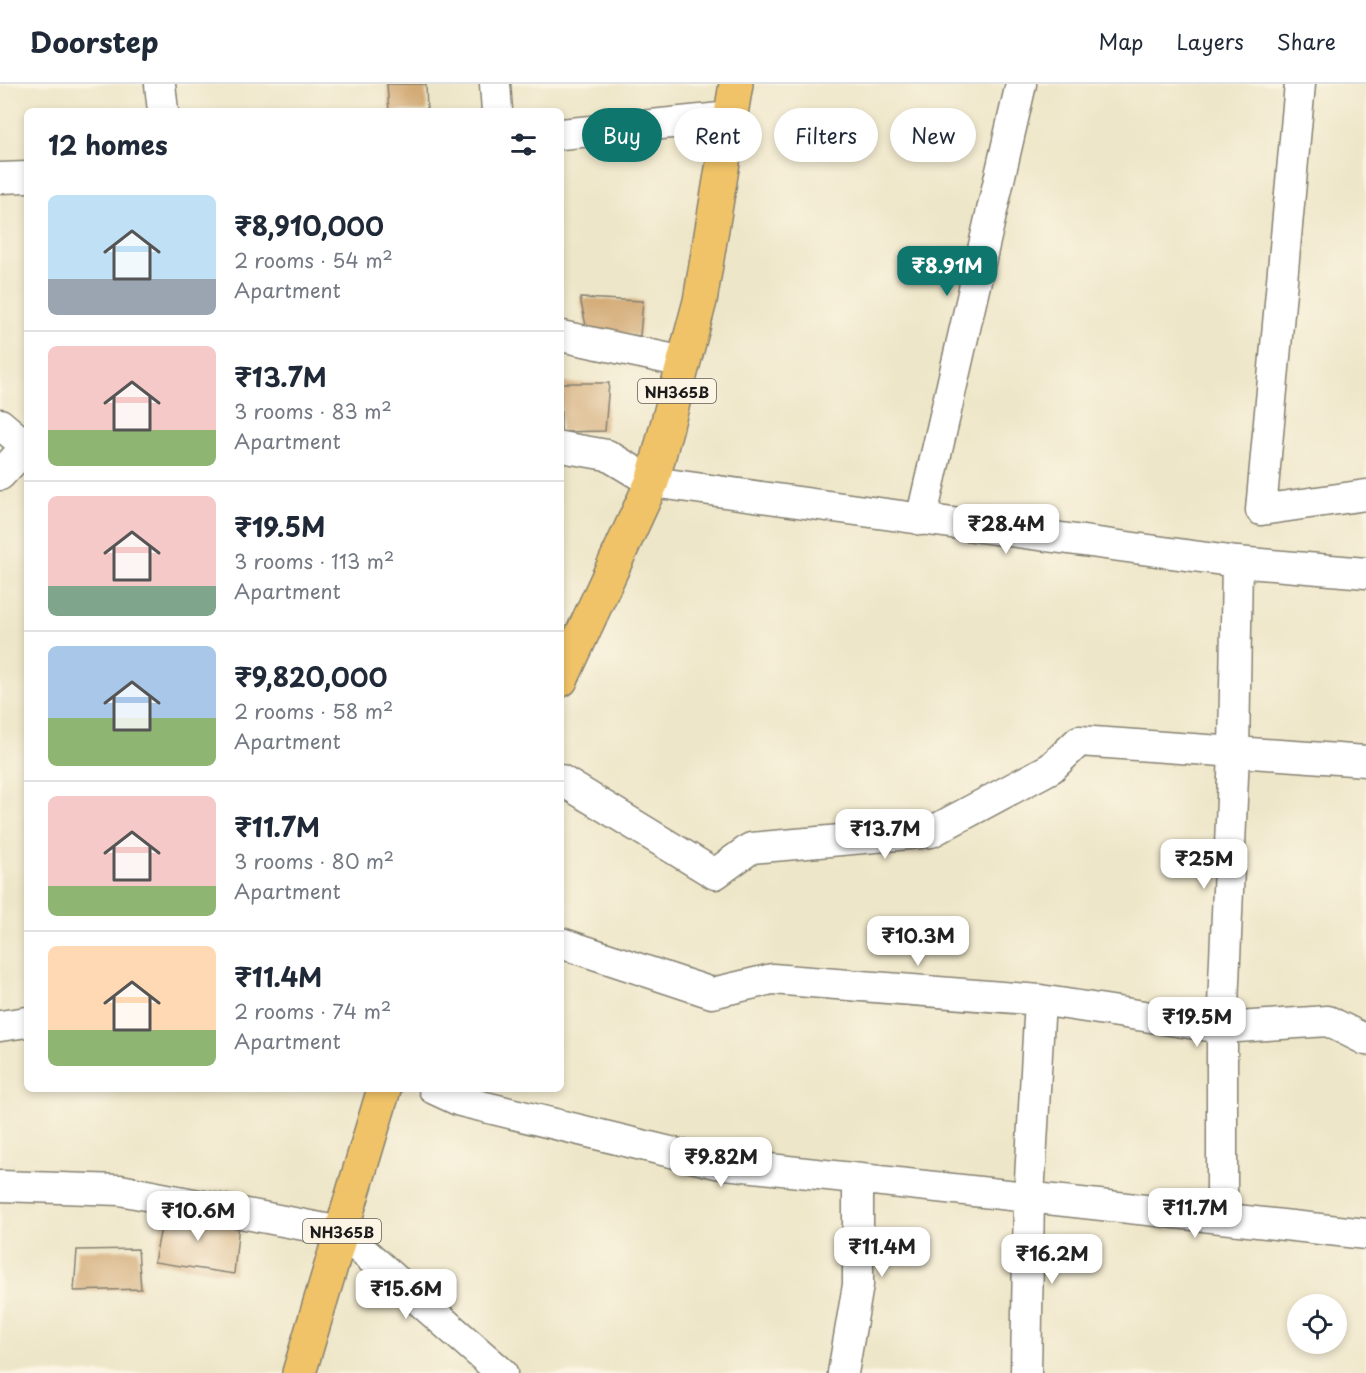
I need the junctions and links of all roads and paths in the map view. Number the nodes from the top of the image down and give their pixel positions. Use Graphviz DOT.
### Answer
graph roads {
  1 [pos="160,84"];
  2 [pos="495,84"];
  3 [pos="736,84"];
  4 [pos="1021,84"];
  5 [pos="1299,84"];
  6 [pos="163,108"];
  7 [pos="496,108"];
  8 [pos="732,108"];
  9 [pos="674,123"];
  10 [pos="564,134"];
  11 [pos="723,162"];
  12 [pos="24,177"];
  13 [pos="0,178"];
  14 [pos="564,337"];
  15 [pos="684,362"];
  16 [pos="0,424"];
  17 [pos="24,444"];
  18 [pos="564,447"];
  19 [pos="24,448"];
  20 [pos="0,475"];
  21 [pos="652,482"];
  22 [pos="1366,495"];
  23 [pos="921,520"];
  24 [pos="1237,562"];
  25 [pos="1366,573"];
  26 [pos="564,673"];
  27 [pos="1234,753"];
  28 [pos="1366,762"];
  29 [pos="564,782"];
  30 [pos="564,944"];
  31 [pos="1040,1000"];
  32 [pos="24,1022"];
  33 [pos="0,1026"];
  34 [pos="1222,1028"];
  35 [pos="1366,1040"];
  36 [pos="383,1092"];
  37 [pos="440,1092"];
  38 [pos="858,1179"];
  39 [pos="0,1186"];
  40 [pos="1029,1197"];
  41 [pos="1222,1218"];
  42 [pos="341,1232"];
  43 [pos="1366,1234"];
  44 [pos="299,1373"];
  45 [pos="502,1373"];
  46 [pos="843,1373"];
  47 [pos="1026,1373"];
  1 -- 6 [label="street"];
  2 -- 7 [label="street"];
  3 -- 8 [label="highway, NH365B"];
  4 -- 23 [label="street"];
  5 -- 22 [label="street"];
  9 -- 10 [label="street"];
  11 -- 15 [label="highway, NH365B"];
  12 -- 13 [label="street"];
  14 -- 15 [label="street"];
  15 -- 21 [label="highway, NH365B"];
  16 -- 17 [label="street"];
  18 -- 21 [label="street"];
  19 -- 20 [label="street"];
  21 -- 23 [label="street"];
  21 -- 26 [label="highway, NH365B"];
  23 -- 24 [label="street"];
  24 -- 25 [label="street"];
  24 -- 27 [label="street"];
  27 -- 28 [label="street"];
  27 -- 29 [label="street"];
  27 -- 34 [label="street"];
  30 -- 31 [label="street"];
  31 -- 34 [label="street"];
  31 -- 40 [label="street"];
  32 -- 33 [label="street"];
  34 -- 35 [label="street"];
  34 -- 41 [label="street"];
  36 -- 42 [label="highway, NH365B"];
  37 -- 38 [label="street"];
  38 -- 40 [label="street"];
  38 -- 46 [label="street"];
  39 -- 42 [label="street"];
  40 -- 41 [label="street"];
  40 -- 47 [label="street"];
  41 -- 43 [label="street"];
  42 -- 44 [label="highway, NH365B"];
  42 -- 45 [label="street"];
}
